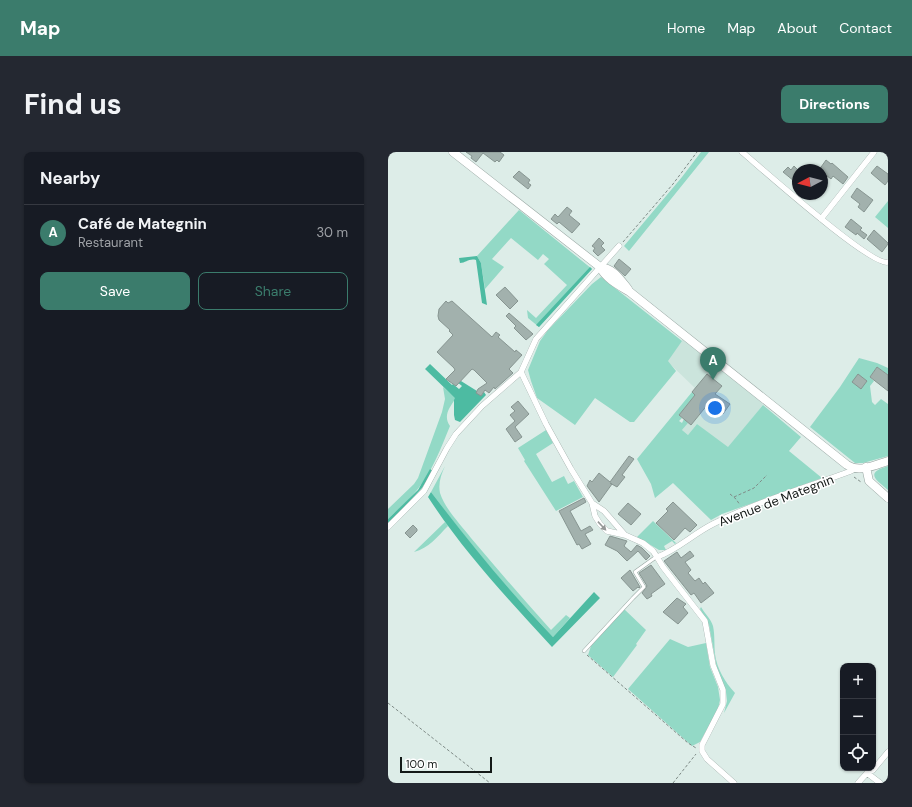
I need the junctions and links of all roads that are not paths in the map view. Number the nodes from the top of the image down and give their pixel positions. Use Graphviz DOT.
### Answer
graph roads {
  1 [pos="453,152"];
  2 [pos="742,152"];
  3 [pos="874,152"];
  4 [pos="822,219"];
  5 [pos="619,246"];
  6 [pos="887,263"];
  7 [pos="600,267"];
  8 [pos="521,372"];
  9 [pos="888,461"];
  10 [pos="866,467"];
  11 [pos="855,468"];
  12 [pos="888,498"];
  13 [pos="592,503"];
  14 [pos="388,527"];
  15 [pos="625,535"];
  16 [pos="657,557"];
  17 [pos="584,651"];
  18 [pos="888,752"];
  19 [pos="867,773"];
  20 [pos="734,783"];
  21 [pos="858,783"];
  22 [pos="880,783"];
  1 -- 7 [label="main road"];
  2 -- 4 [label="street"];
  3 -- 4 [label="street"];
  4 -- 6 [label="street"];
  5 -- 7 [label="street"];
  7 -- 8 [label="street"];
  7 -- 11 [label="main road"];
  8 -- 13 [label="street"];
  8 -- 14 [label="street"];
  9 -- 10 [label="main road"];
  10 -- 11 [label="main road"];
  10 -- 12 [label="main road"];
  11 -- 16 [label="street, Avenue de Mategnin"];
  13 -- 15 [label="street"];
  13 -- 15 [label="street, one-way"];
  15 -- 16 [label="street"];
  16 -- 17 [label="lane, Avenue de Mategnin"];
  16 -- 20 [label="street"];
  18 -- 19 [label="street"];
  19 -- 21 [label="street"];
  19 -- 22 [label="street"];
}
